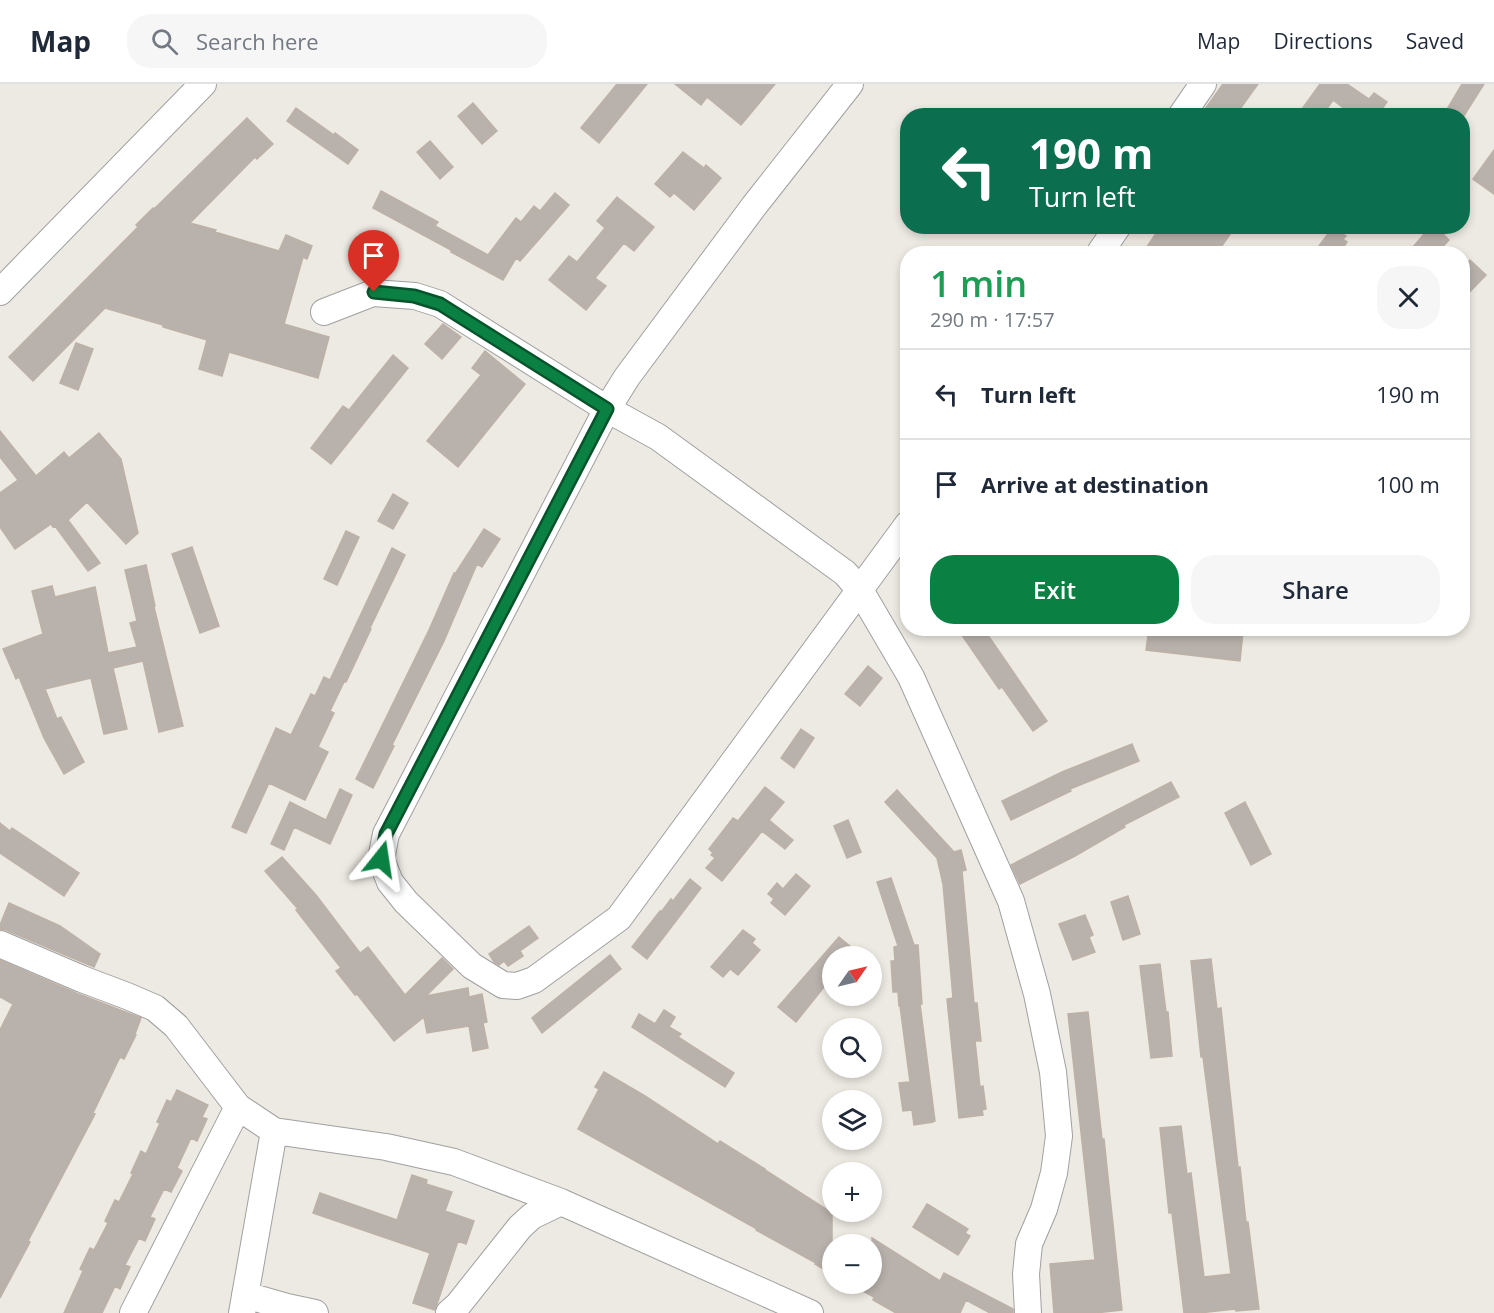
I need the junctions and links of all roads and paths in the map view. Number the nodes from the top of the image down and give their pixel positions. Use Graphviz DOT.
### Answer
graph roads {
  1 [pos="203,84"];
  2 [pos="850,84"];
  3 [pos="1203,84"];
  4 [pos="1186,108"];
  5 [pos="0,292"];
  6 [pos="324,312"];
  7 [pos="607,409"];
  8 [pos="900,535"];
  9 [pos="860,590"];
  10 [pos="0,944"];
  11 [pos="238,1107"];
  12 [pos="273,1131"];
  13 [pos="561,1202"];
  14 [pos="244,1304"];
  15 [pos="133,1313"];
  16 [pos="315,1313"];
  17 [pos="449,1313"];
  18 [pos="810,1313"];
  19 [pos="1028,1313"];
  1 -- 5 [label="street"];
  2 -- 7 [label="street"];
  3 -- 4 [label="street"];
  6 -- 7 [label="street"];
  7 -- 9 [label="street"];
  7 -- 9 [label="street"];
  8 -- 9 [label="street"];
  9 -- 19 [label="street"];
  10 -- 11 [label="street"];
  11 -- 12 [label="street"];
  11 -- 15 [label="street"];
  12 -- 13 [label="street"];
  12 -- 14 [label="street"];
  13 -- 17 [label="street"];
  13 -- 18 [label="street"];
  14 -- 16 [label="street"];
}
